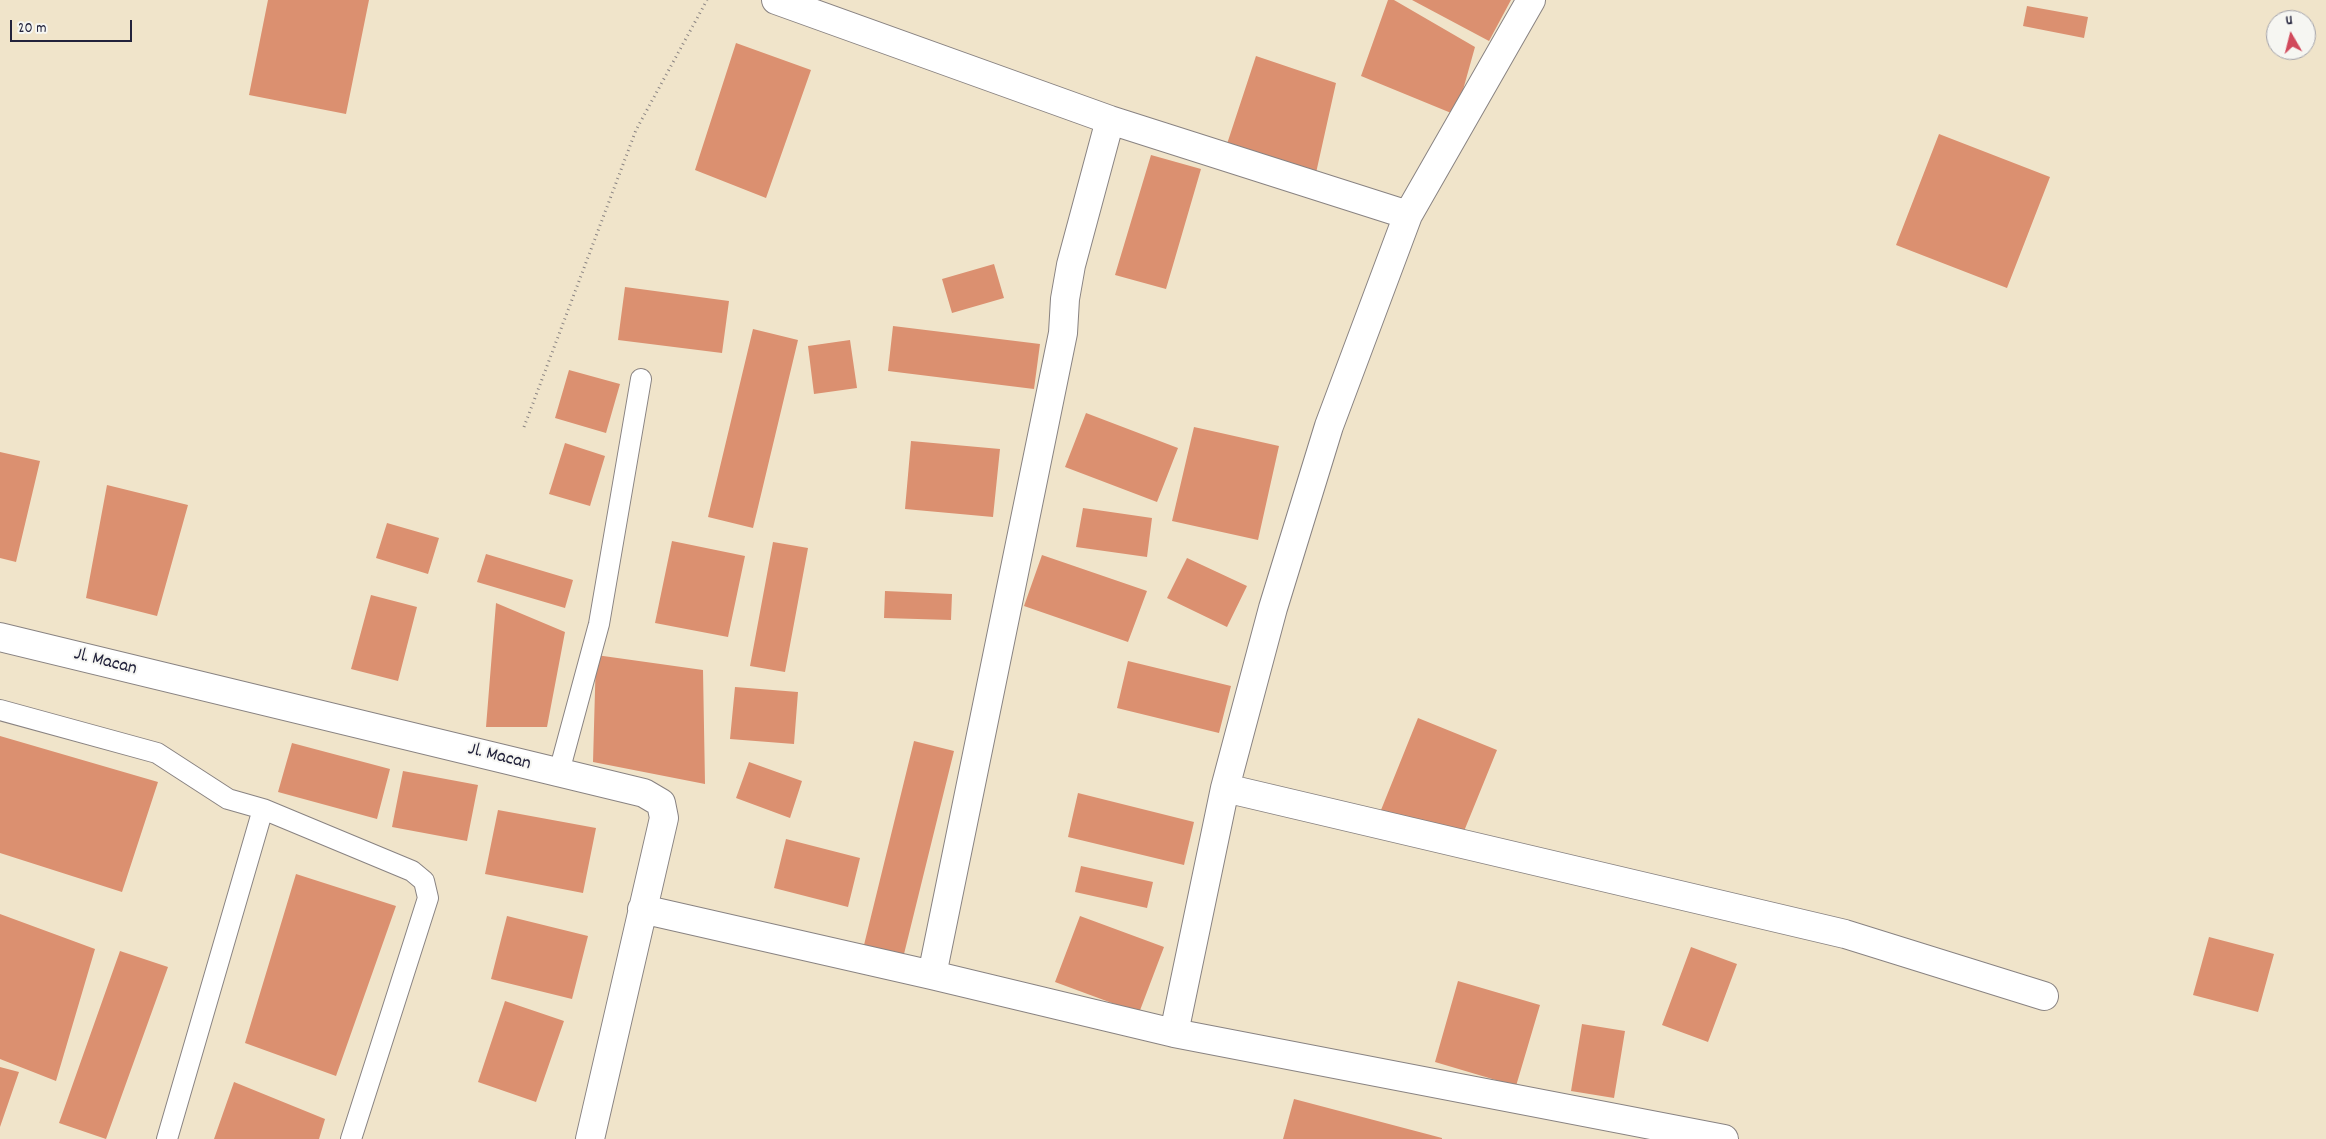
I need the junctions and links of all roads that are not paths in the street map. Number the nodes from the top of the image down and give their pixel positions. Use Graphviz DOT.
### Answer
graph roads {
  1 [pos="1532,0"];
  2 [pos="786,1"];
  3 [pos="1110,120"];
  4 [pos="1408,215"];
  5 [pos="641,379"];
  6 [pos="0,637"];
  7 [pos="0,710"];
  8 [pos="559,772"];
  9 [pos="1225,788"];
  10 [pos="263,810"];
  11 [pos="642,909"];
  12 [pos="932,975"];
  13 [pos="2044,996"];
  14 [pos="1174,1033"];
  15 [pos="166,1139"];
  16 [pos="351,1139"];
  17 [pos="590,1139"];
  18 [pos="1724,1139"];
  1 -- 4 [label="street"];
  2 -- 3 [label="street"];
  3 -- 4 [label="street"];
  3 -- 12 [label="street"];
  4 -- 9 [label="street"];
  5 -- 8 [label="lane"];
  6 -- 8 [label="street, Jl. Macan"];
  7 -- 10 [label="lane"];
  8 -- 11 [label="street, Jl. Macan"];
  9 -- 13 [label="street"];
  9 -- 14 [label="street"];
  10 -- 15 [label="lane"];
  10 -- 16 [label="lane"];
  11 -- 12 [label="street"];
  11 -- 17 [label="street, Jl. Macan"];
  12 -- 14 [label="street"];
  14 -- 18 [label="street"];
}
